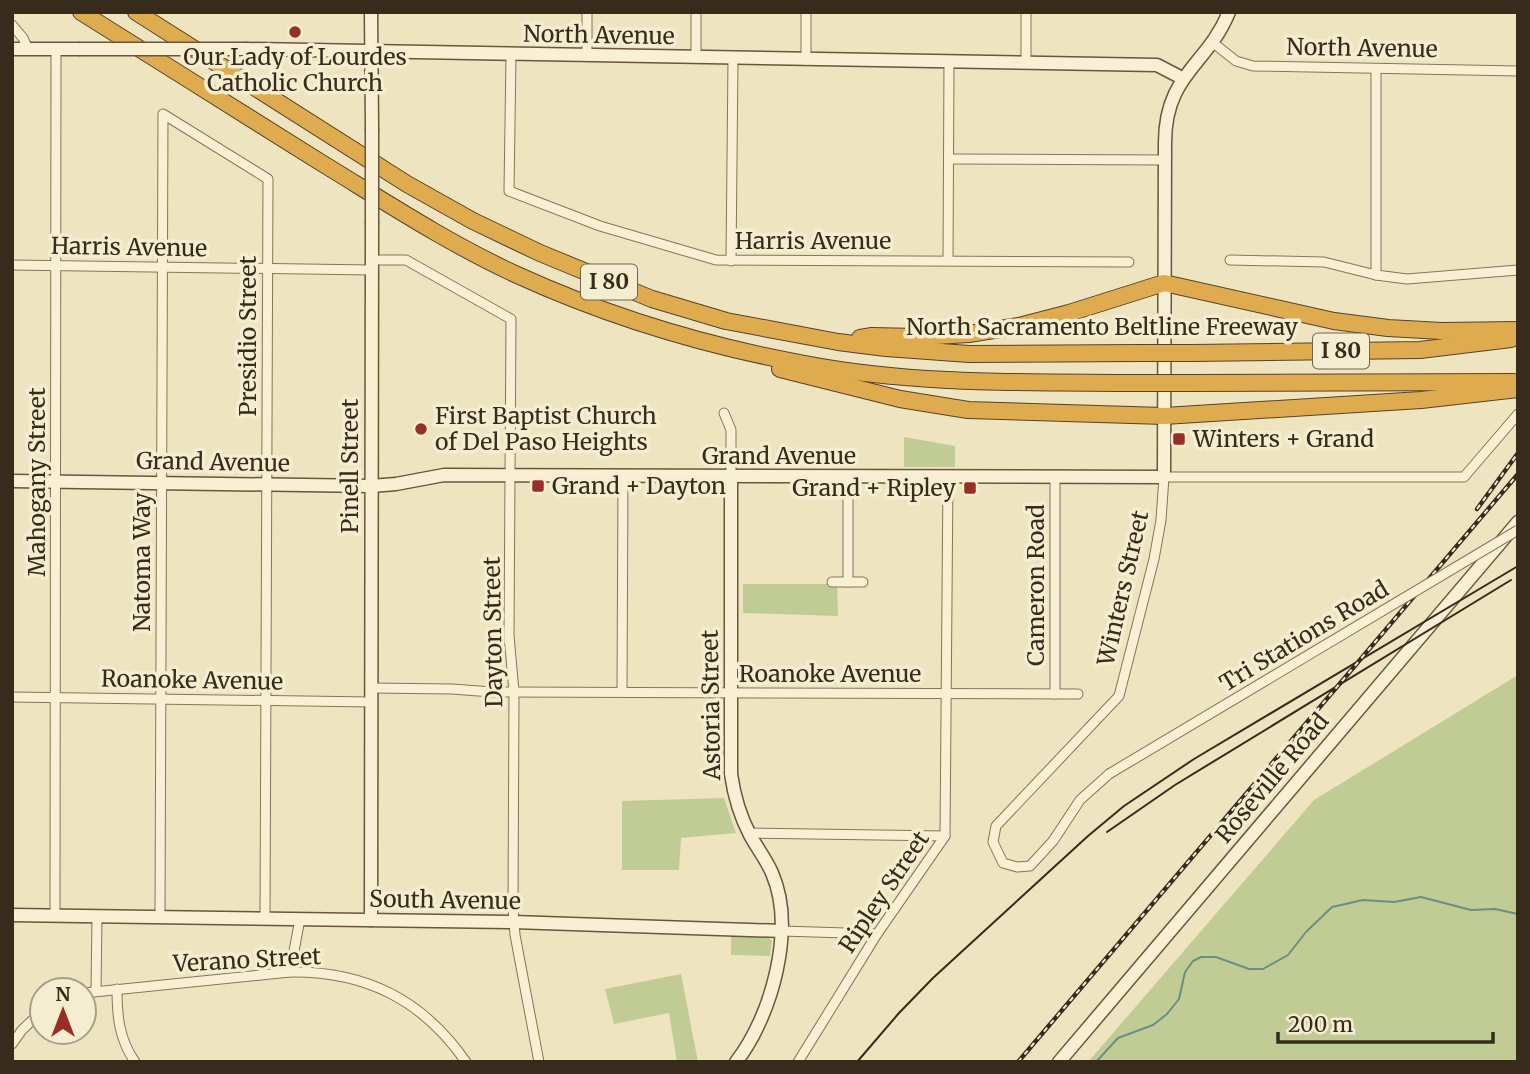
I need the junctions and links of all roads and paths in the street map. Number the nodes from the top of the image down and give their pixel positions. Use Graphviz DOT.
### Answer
graph roads {
  1 [pos="81,12"];
  2 [pos="136,12"];
  3 [pos="371,12"];
  4 [pos="587,12"];
  5 [pos="696,12"];
  6 [pos="806,12"];
  7 [pos="1026,12"];
  8 [pos="1229,12"];
  9 [pos="12,25"];
  10 [pos="1212,42"];
  11 [pos="12,49"];
  12 [pos="28,49"];
  13 [pos="56,49"];
  14 [pos="371,52"];
  15 [pos="511,55"];
  16 [pos="587,56"];
  17 [pos="696,58"];
  18 [pos="733,59"];
  19 [pos="806,60"];
  20 [pos="949,62"];
  21 [pos="1026,63"];
  22 [pos="1376,69"];
  23 [pos="1518,71"];
  24 [pos="1182,78"];
  25 [pos="949,159"];
  26 [pos="1164,160"];
  27 [pos="163,165"];
  28 [pos="407,261"];
  29 [pos="731,261"];
  30 [pos="948,261"];
  31 [pos="1230,261"];
  32 [pos="1129,262"];
  33 [pos="12,265"];
  34 [pos="57,265"];
  35 [pos="372,265"];
  36 [pos="162,267"];
  37 [pos="267,268"];
  38 [pos="1518,270"];
  39 [pos="1376,275"];
  40 [pos="1164,283"];
  41 [pos="1518,330"];
  42 [pos="675,334"];
  43 [pos="1490,336"];
  44 [pos="1518,338"];
  45 [pos="838,342"];
  46 [pos="1518,382"];
  47 [pos="1483,387"];
  48 [pos="1518,389"];
  49 [pos="724,414"];
  50 [pos="1518,414"];
  51 [pos="1164,416"];
  52 [pos="510,477"];
  53 [pos="623,477"];
  54 [pos="731,477"];
  55 [pos="849,477"];
  56 [pos="948,477"];
  57 [pos="1055,477"];
  58 [pos="1164,477"];
  59 [pos="12,481"];
  60 [pos="56,481"];
  61 [pos="162,482"];
  62 [pos="267,484"];
  63 [pos="371,485"];
  64 [pos="1518,522"];
  65 [pos="1518,530"];
  66 [pos="832,582"];
  67 [pos="848,582"];
  68 [pos="863,582"];
  69 [pos="371,688"];
  70 [pos="514,692"];
  71 [pos="622,692"];
  72 [pos="730,693"];
  73 [pos="946,694"];
  74 [pos="1055,694"];
  75 [pos="1078,694"];
  76 [pos="12,697"];
  77 [pos="56,698"];
  78 [pos="161,699"];
  79 [pos="266,701"];
  80 [pos="371,702"];
  81 [pos="1110,774"];
  82 [pos="749,833"];
  83 [pos="945,836"];
  84 [pos="12,915"];
  85 [pos="55,916"];
  86 [pos="97,917"];
  87 [pos="160,917"];
  88 [pos="265,919"];
  89 [pos="300,919"];
  90 [pos="371,920"];
  91 [pos="513,922"];
  92 [pos="782,931"];
  93 [pos="877,934"];
  94 [pos="290,972"];
  95 [pos="96,976"];
  96 [pos="117,989"];
  97 [pos="98,991"];
  98 [pos="28,1024"];
  99 [pos="12,1044"];
  100 [pos="135,1062"];
  101 [pos="466,1062"];
  102 [pos="539,1062"];
  103 [pos="736,1062"];
  104 [pos="798,1062"];
  105 [pos="1059,1062"];
  1 -- 42 [label="highway, I 80"];
  2 -- 45 [label="highway, North Sacramento Beltline Freeway / I 80"];
  3 -- 14 [label="street, Pinell Street"];
  4 -- 16 [label="street"];
  5 -- 17 [label="street"];
  6 -- 19 [label="street"];
  7 -- 21 [label="street"];
  8 -- 10 [label="street, Winters Street"];
  9 -- 12 [label="street"];
  10 -- 22 [label="street, North Avenue"];
  10 -- 24 [label="street, Winters Street"];
  11 -- 12 [label="street, North Avenue"];
  12 -- 13 [label="street, North Avenue"];
  13 -- 14 [label="street, North Avenue, bridge"];
  13 -- 34 [label="street, Mahogany Street"];
  14 -- 15 [label="street, North Avenue"];
  14 -- 35 [label="street, Pinell Street, bridge"];
  15 -- 16 [label="street, North Avenue"];
  15 -- 29 [label="street, Harris Avenue"];
  16 -- 17 [label="street, North Avenue"];
  17 -- 18 [label="street, North Avenue"];
  18 -- 19 [label="street, North Avenue"];
  18 -- 29 [label="street"];
  19 -- 20 [label="street, North Avenue"];
  20 -- 21 [label="street, North Avenue"];
  20 -- 25 [label="street"];
  21 -- 24 [label="street, North Avenue"];
  22 -- 23 [label="street, North Avenue"];
  22 -- 39 [label="street"];
  24 -- 26 [label="street, Winters Street"];
  25 -- 26 [label="street"];
  25 -- 30 [label="street"];
  26 -- 40 [label="street, Winters Street"];
  27 -- 36 [label="street, Natoma Way"];
  27 -- 37 [label="street, Presidio Street"];
  28 -- 35 [label="street, Harris Avenue"];
  28 -- 52 [label="street, Dayton Street"];
  29 -- 30 [label="street, Harris Avenue"];
  30 -- 32 [label="street, Harris Avenue"];
  31 -- 39 [label="street"];
  33 -- 34 [label="street, Harris Avenue"];
  34 -- 36 [label="street, Harris Avenue"];
  34 -- 60 [label="street, Mahogany Street"];
  35 -- 37 [label="street, Harris Avenue"];
  35 -- 63 [label="street, Pinell Street"];
  36 -- 37 [label="street, Harris Avenue"];
  36 -- 61 [label="street, Natoma Way"];
  37 -- 62 [label="street, Presidio Street"];
  38 -- 39 [label="street"];
  40 -- 43 [label="highway"];
  40 -- 45 [label="highway"];
  40 -- 51 [label="street, Winters Street"];
  41 -- 43 [label="highway"];
  42 -- 47 [label="highway, I 80, bridge"];
  42 -- 51 [label="highway"];
  43 -- 44 [label="highway, North Sacramento Beltline Freeway / I 80"];
  43 -- 45 [label="highway, North Sacramento Beltline Freeway / I 80, bridge"];
  46 -- 47 [label="highway, I 80"];
  47 -- 48 [label="highway"];
  47 -- 51 [label="highway"];
  49 -- 54 [label="street, Astoria Street"];
  50 -- 58 [label="street, Grand Avenue"];
  51 -- 58 [label="street, Winters Street"];
  52 -- 53 [label="street, Grand Avenue"];
  52 -- 63 [label="street, Grand Avenue"];
  52 -- 70 [label="street, Dayton Street"];
  53 -- 54 [label="street, Grand Avenue"];
  53 -- 71 [label="street"];
  54 -- 55 [label="street, Grand Avenue"];
  54 -- 72 [label="street, Astoria Street"];
  55 -- 56 [label="street, Grand Avenue"];
  55 -- 67 [label="street"];
  56 -- 57 [label="street, Grand Avenue"];
  56 -- 73 [label="street, Ripley Street"];
  57 -- 58 [label="street, Grand Avenue"];
  57 -- 74 [label="street, Cameron Road"];
  58 -- 81 [label="street, Winters Street"];
  59 -- 60 [label="street, Grand Avenue"];
  60 -- 61 [label="street, Grand Avenue"];
  60 -- 77 [label="street, Mahogany Street"];
  61 -- 62 [label="street, Grand Avenue"];
  61 -- 78 [label="street, Natoma Way"];
  62 -- 63 [label="street, Grand Avenue"];
  62 -- 79 [label="street, Presidio Street"];
  63 -- 69 [label="street, Pinell Street"];
  64 -- 105 [label="street, Roseville Road"];
  65 -- 81 [label="street, Tri Stations Road, bridge"];
  66 -- 67 [label="street"];
  67 -- 68 [label="street"];
  69 -- 70 [label="street, Roanoke Avenue"];
  69 -- 80 [label="street, Pinell Street"];
  70 -- 71 [label="street, Roanoke Avenue"];
  70 -- 91 [label="street, Dayton Street"];
  71 -- 72 [label="street, Roanoke Avenue"];
  72 -- 73 [label="street, Roanoke Avenue"];
  72 -- 82 [label="street, Astoria Street"];
  73 -- 74 [label="street, Roanoke Avenue"];
  73 -- 83 [label="street, Ripley Street"];
  74 -- 75 [label="street, Roanoke Avenue"];
  76 -- 77 [label="street, Roanoke Avenue"];
  77 -- 78 [label="street, Roanoke Avenue"];
  77 -- 85 [label="street, Mahogany Street"];
  78 -- 79 [label="street, Roanoke Avenue"];
  78 -- 87 [label="street, Natoma Way"];
  79 -- 80 [label="street, Roanoke Avenue"];
  79 -- 88 [label="street, Presidio Street"];
  80 -- 90 [label="street, Pinell Street"];
  82 -- 83 [label="street"];
  82 -- 92 [label="street, Astoria Street"];
  83 -- 93 [label="street, Ripley Street"];
  84 -- 85 [label="street, South Avenue"];
  85 -- 86 [label="street, South Avenue"];
  86 -- 87 [label="street, South Avenue"];
  86 -- 95 [label="street"];
  87 -- 88 [label="street, South Avenue"];
  88 -- 89 [label="street, South Avenue"];
  89 -- 90 [label="street, South Avenue"];
  89 -- 94 [label="street"];
  90 -- 91 [label="street, South Avenue"];
  91 -- 92 [label="street, South Avenue"];
  91 -- 102 [label="street, Dayton Street"];
  92 -- 93 [label="street, South Avenue"];
  92 -- 103 [label="street, Astoria Street"];
  93 -- 104 [label="street, Ripley Street"];
  94 -- 96 [label="street, Verano Street"];
  94 -- 101 [label="street, Verano Street"];
  96 -- 97 [label="street, Verano Street"];
  96 -- 100 [label="street"];
  98 -- 99 [label="street"];
}
